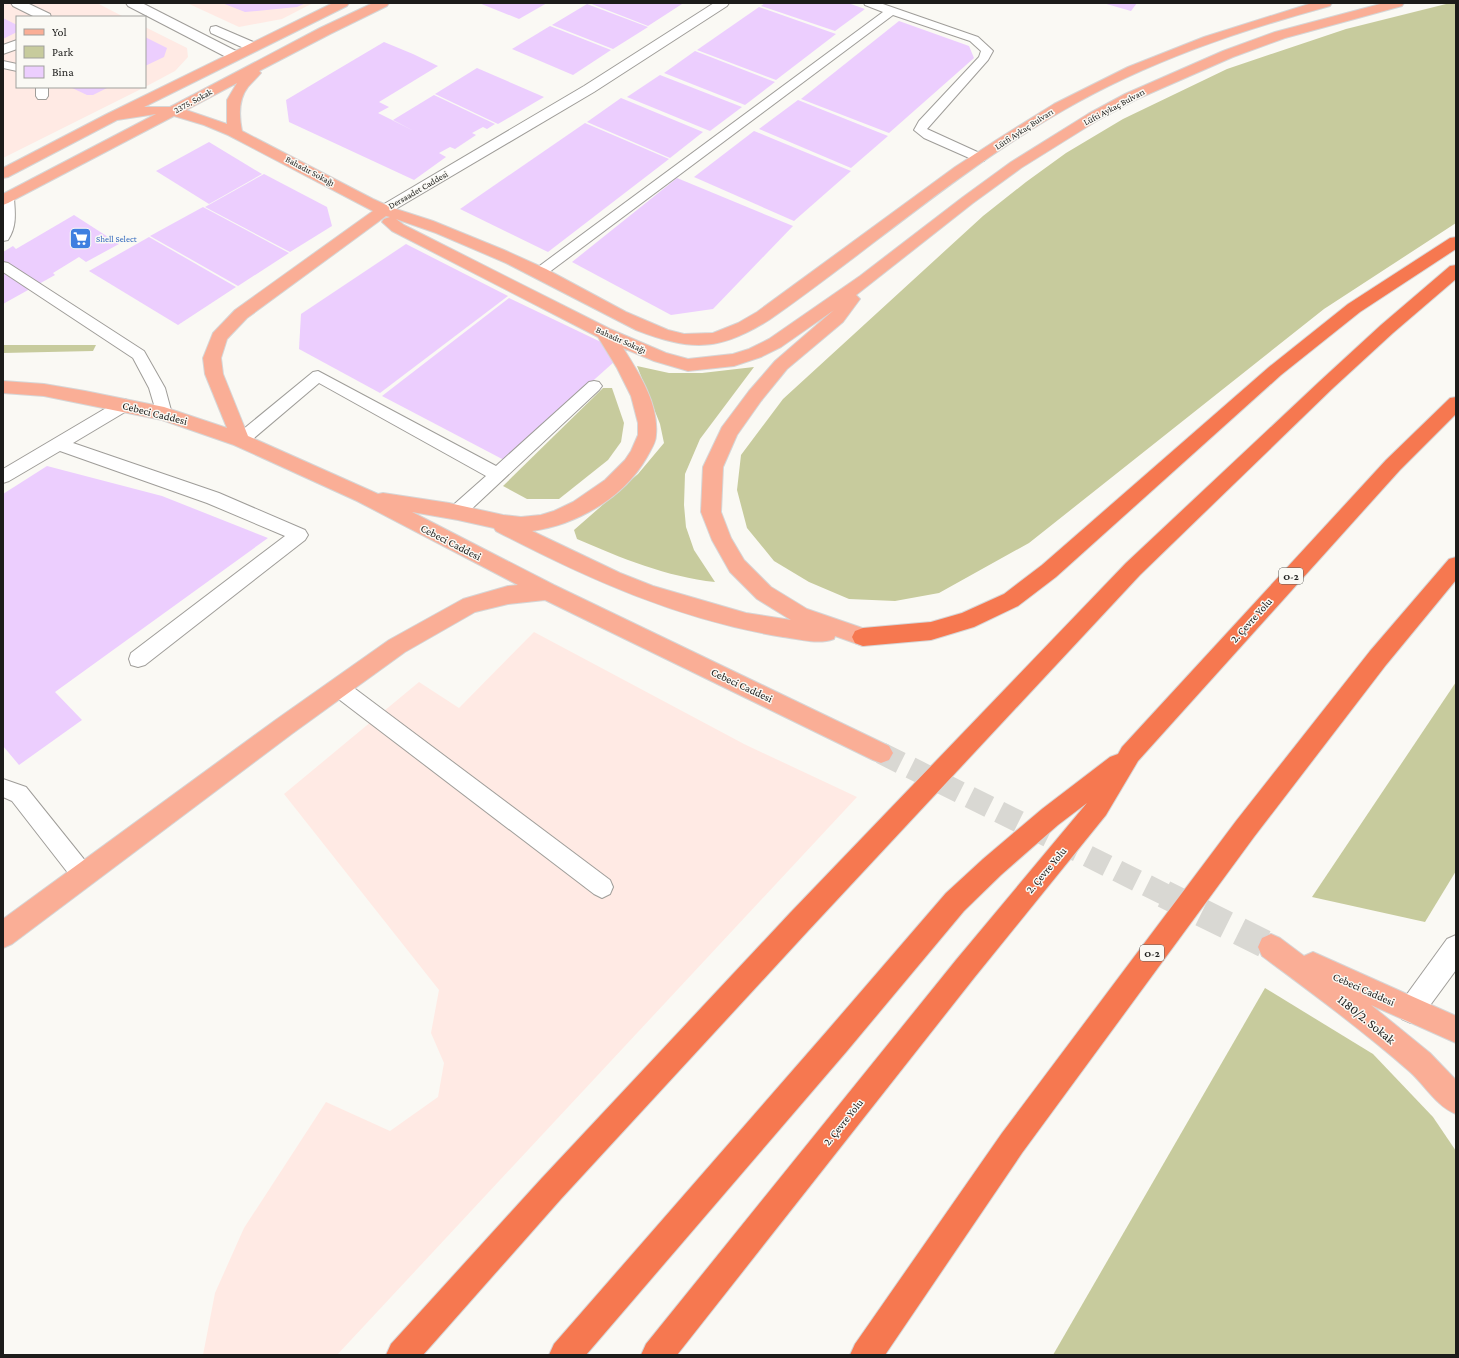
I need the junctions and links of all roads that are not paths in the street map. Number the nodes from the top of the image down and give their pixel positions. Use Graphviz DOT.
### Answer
graph roads {
  1 [pos="17,3"];
  2 [pos="132,3"];
  3 [pos="343,3"];
  4 [pos="383,3"];
  5 [pos="723,3"];
  6 [pos="869,3"];
  7 [pos="1326,3"];
  8 [pos="1398,3"];
  9 [pos="890,11"];
  10 [pos="43,16"];
  11 [pos="203,24"];
  12 [pos="16,44"];
  13 [pos="253,47"];
  14 [pos="3,50"];
  15 [pos="235,56"];
  16 [pos="265,63"];
  17 [pos="3,64"];
  18 [pos="16,68"];
  19 [pos="174,111"];
  20 [pos="112,117"];
  21 [pos="235,132"];
  22 [pos="980,158"];
  23 [pos="3,174"];
  24 [pos="5,199"];
  25 [pos="384,210"];
  26 [pos="3,237"];
  27 [pos="1456,242"];
  28 [pos="3,266"];
  29 [pos="1456,270"];
  30 [pos="540,273"];
  31 [pos="866,280"];
  32 [pos="757,320"];
  33 [pos="604,333"];
  34 [pos="594,386"];
  35 [pos="3,387"];
  36 [pos="1456,403"];
  37 [pos="124,405"];
  38 [pos="164,414"];
  39 [pos="241,440"];
  40 [pos="58,444"];
  41 [pos="498,475"];
  42 [pos="3,477"];
  43 [pos="364,496"];
  44 [pos="457,512"];
  45 [pos="494,521"];
  46 [pos="1456,565"];
  47 [pos="548,591"];
  48 [pos="864,637"];
  49 [pos="138,659"];
  50 [pos="339,688"];
  51 [pos="881,753"];
  52 [pos="1130,754"];
  53 [pos="3,788"];
  54 [pos="83,875"];
  55 [pos="602,887"];
  56 [pos="3,935"];
  57 [pos="1271,947"];
  58 [pos="1456,948"];
  59 [pos="1411,1010"];
  60 [pos="1456,1030"];
  61 [pos="1456,1100"];
  62 [pos="402,1355"];
  63 [pos="565,1355"];
  64 [pos="657,1355"];
  65 [pos="866,1355"];
  1 -- 10 [label="street"];
  2 -- 15 [label="street"];
  3 -- 13 [label="main road, 2375. Sokak"];
  4 -- 16 [label="main road, 2375. Sokak"];
  5 -- 25 [label="street, Dersaadet Caddesi"];
  6 -- 9 [label="lane"];
  7 -- 22 [label="main road, Lütfi Aykaç Bulvarı"];
  8 -- 31 [label="main road, Lüfti Aykaç Bulvarı"];
  9 -- 22 [label="lane"];
  9 -- 30 [label="lane"];
  11 -- 13 [label="street"];
  12 -- 14 [label="street"];
  13 -- 15 [label="main road, 2375. Sokak"];
  13 -- 16 [label="main road"];
  15 -- 16 [label="main road"];
  15 -- 20 [label="main road, 2375. Sokak"];
  16 -- 19 [label="main road, 2375. Sokak"];
  16 -- 21 [label="main road"];
  17 -- 18 [label="lane"];
  19 -- 20 [label="main road"];
  19 -- 21 [label="main road, Bahadır Sokağı"];
  19 -- 24 [label="main road, 2375. Sokak"];
  20 -- 23 [label="main road, 2375. Sokak"];
  21 -- 25 [label="main road, Bahadır Sokağı"];
  22 -- 32 [label="main road, Lütfi Aykaç Bulvarı"];
  24 -- 26 [label="lane"];
  25 -- 30 [label="main road, Bahadır Sokağı"];
  25 -- 33 [label="main road, Bahadır Sokağı"];
  25 -- 39 [label="main road, Dersaadet Caddesi"];
  27 -- 48 [label="highway"];
  28 -- 38 [label="lane"];
  29 -- 62 [label="highway"];
  30 -- 32 [label="main road, Bahadır Sokağı"];
  31 -- 33 [label="main road, Bahadır Sokağı"];
  31 -- 48 [label="main road"];
  33 -- 45 [label="main road"];
  34 -- 41 [label="lane"];
  35 -- 37 [label="main road, Cebeci Caddesi"];
  36 -- 52 [label="highway, 2. Çevre Yolu / O-2"];
  37 -- 38 [label="main road, Cebeci Caddesi"];
  37 -- 40 [label="lane"];
  38 -- 39 [label="main road, Cebeci Caddesi"];
  39 -- 41 [label="lane"];
  39 -- 43 [label="main road, Cebeci Caddesi"];
  40 -- 42 [label="lane"];
  40 -- 49 [label="lane"];
  41 -- 44 [label="lane"];
  43 -- 44 [label="main road"];
  43 -- 47 [label="main road, Cebeci Caddesi"];
  44 -- 45 [label="main road"];
  45 -- 48 [label="main road"];
  46 -- 65 [label="highway, O-2"];
  47 -- 50 [label="main road"];
  47 -- 51 [label="main road, Cebeci Caddesi"];
  50 -- 54 [label="main road"];
  50 -- 55 [label="lane"];
  52 -- 63 [label="highway"];
  52 -- 64 [label="highway, 2. Çevre Yolu / O-2"];
  53 -- 54 [label="lane"];
  54 -- 56 [label="main road"];
  57 -- 59 [label="main road, Cebeci Caddesi"];
  57 -- 61 [label="main road, 1180/2. Sokak"];
  58 -- 59 [label="street"];
  59 -- 60 [label="main road, Cebeci Caddesi"];
}
